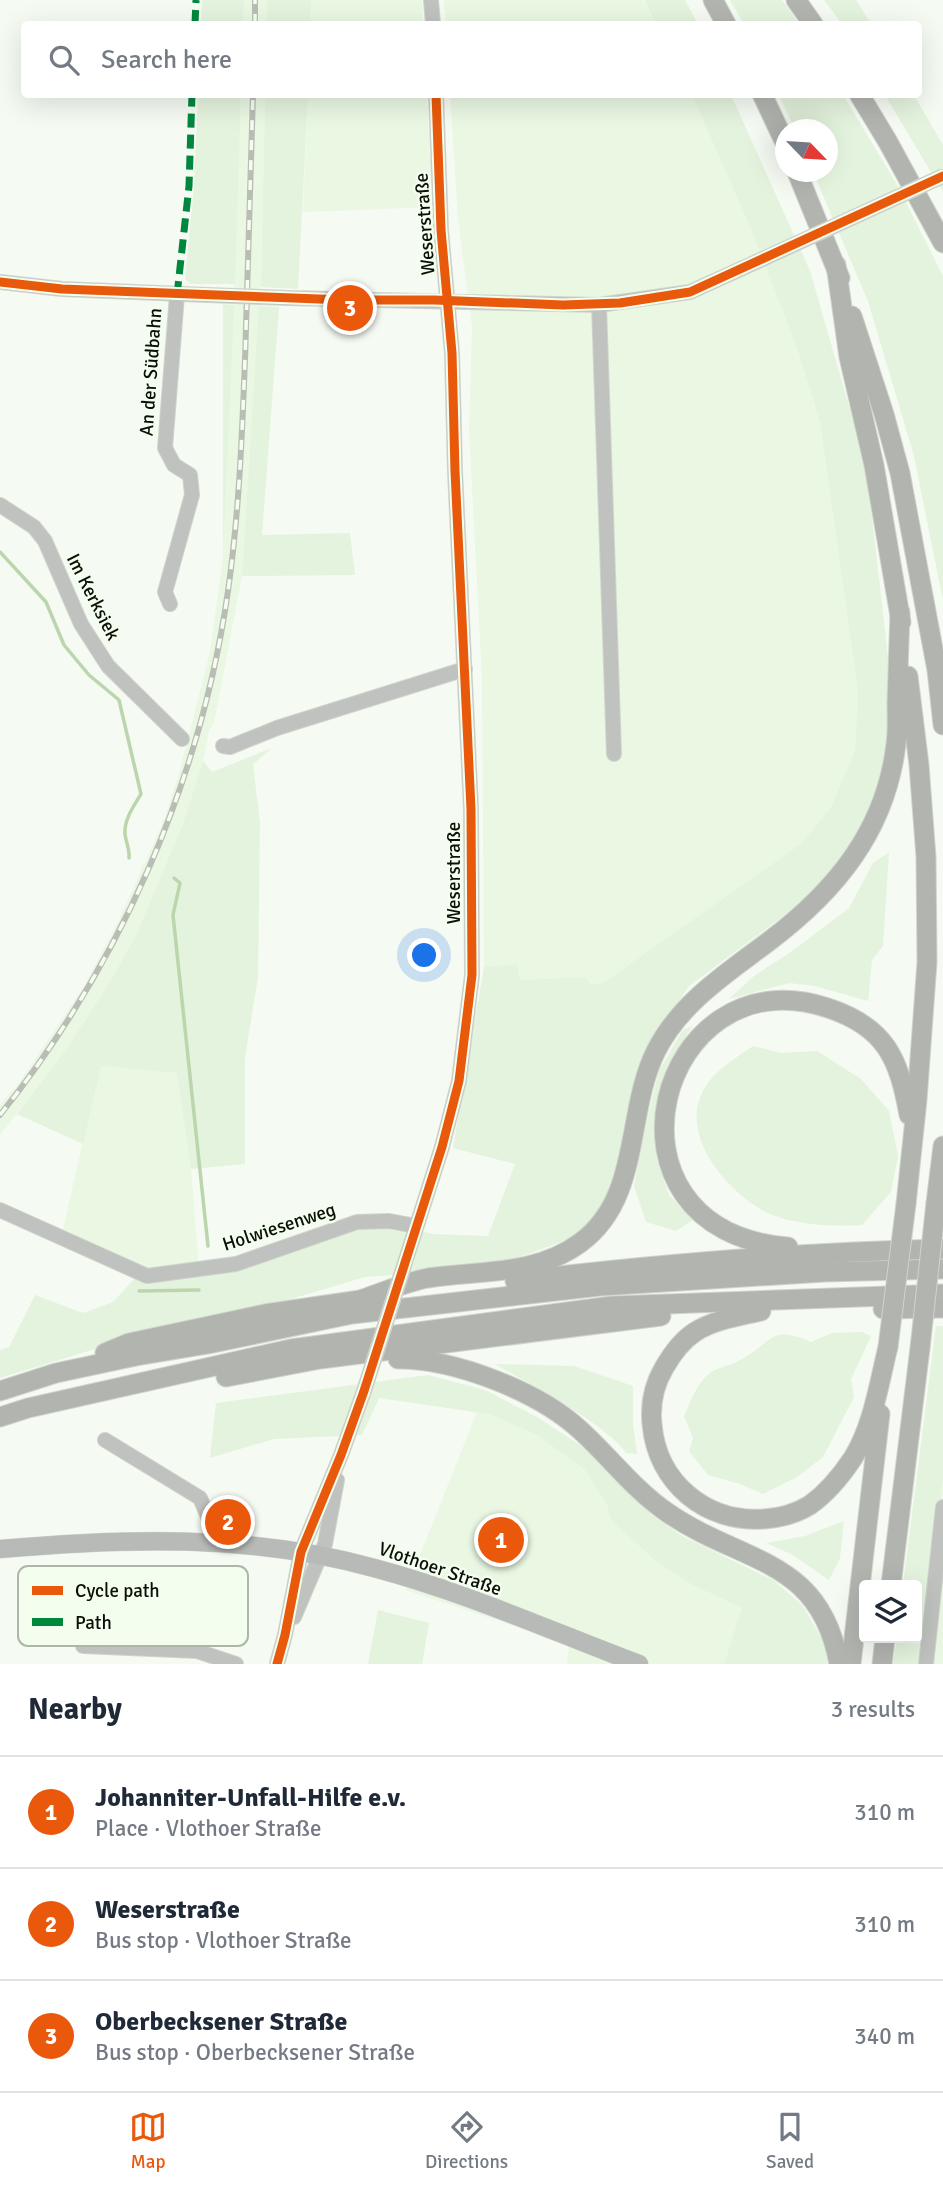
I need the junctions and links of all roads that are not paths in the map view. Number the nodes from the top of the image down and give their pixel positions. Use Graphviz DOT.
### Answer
graph roads {
  1 [pos="431,0"];
  2 [pos="713,0"];
  3 [pos="796,0"];
  4 [pos="433,21"];
  5 [pos="724,21"];
  6 [pos="811,21"];
  7 [pos="436,98"];
  8 [pos="764,98"];
  9 [pos="861,98"];
  10 [pos="775,122"];
  11 [pos="943,176"];
  12 [pos="801,182"];
  13 [pos="943,243"];
  14 [pos="836,265"];
  15 [pos="0,282"];
  16 [pos="177,295"];
  17 [pos="449,302"];
  18 [pos="599,305"];
  19 [pos="0,505"];
  20 [pos="170,604"];
  21 [pos="900,612"];
  22 [pos="465,669"];
  23 [pos="943,725"];
  24 [pos="182,739"];
  25 [pos="223,746"];
  26 [pos="614,754"];
  27 [pos="943,1146"];
  28 [pos="912,1154"];
  29 [pos="0,1210"];
  30 [pos="416,1226"];
  31 [pos="943,1248"];
  32 [pos="831,1251"];
  33 [pos="943,1269"];
  34 [pos="943,1294"];
  35 [pos="363,1299"];
  36 [pos="943,1308"];
  37 [pos="761,1311"];
  38 [pos="888,1347"];
  39 [pos="320,1359"];
  40 [pos="56,1373"];
  41 [pos="0,1391"];
  42 [pos="28,1408"];
  43 [pos="0,1417"];
  44 [pos="105,1440"];
  45 [pos="341,1455"];
  46 [pos="943,1507"];
  47 [pos="219,1543"];
  48 [pos="0,1549"];
  49 [pos="301,1552"];
  50 [pos="321,1556"];
  51 [pos="892,1580"];
  52 [pos="285,1634"];
  53 [pos="884,1643"];
  54 [pos="83,1646"];
  55 [pos="236,1664"];
  56 [pos="277,1664"];
  57 [pos="639,1664"];
  58 [pos="839,1664"];
  59 [pos="851,1664"];
  60 [pos="882,1664"];
  61 [pos="926,1664"];
  1 -- 4 [label="street"];
  2 -- 5 [label="highway"];
  3 -- 6 [label="highway"];
  7 -- 17 [label="street, Weserstraße"];
  8 -- 10 [label="highway"];
  9 -- 13 [label="highway"];
  11 -- 18 [label="street, bridge"];
  12 -- 14 [label="highway"];
  14 -- 21 [label="highway"];
  14 -- 23 [label="highway"];
  15 -- 16 [label="street"];
  16 -- 17 [label="street, bridge"];
  16 -- 20 [label="street, An der Südbahn"];
  17 -- 18 [label="street"];
  17 -- 22 [label="street, Weserstraße"];
  18 -- 26 [label="street"];
  19 -- 24 [label="street, Im Kerksiek"];
  21 -- 28 [label="highway"];
  21 -- 35 [label="highway"];
  22 -- 25 [label="street"];
  22 -- 30 [label="street, Weserstraße"];
  27 -- 51 [label="highway, bridge"];
  28 -- 32 [label="highway"];
  28 -- 38 [label="highway, bridge"];
  29 -- 30 [label="street, Holwiesenweg"];
  30 -- 45 [label="street, Weserstraße, bridge"];
  31 -- 32 [label="highway"];
  32 -- 35 [label="highway"];
  33 -- 40 [label="highway"];
  34 -- 42 [label="highway"];
  35 -- 40 [label="highway"];
  36 -- 37 [label="highway"];
  37 -- 38 [label="highway"];
  37 -- 39 [label="highway"];
  38 -- 59 [label="highway"];
  39 -- 42 [label="highway"];
  39 -- 58 [label="highway"];
  40 -- 41 [label="highway"];
  42 -- 43 [label="highway"];
  44 -- 47 [label="street"];
  45 -- 49 [label="street, Weserstraße"];
  45 -- 50 [label="street, Weserstraße"];
  46 -- 61 [label="street"];
  47 -- 48 [label="main road, Vlothoer Straße"];
  47 -- 49 [label="main road, Vlothoer Straße"];
  49 -- 50 [label="main road, Vlothoer Straße"];
  49 -- 52 [label="street, Weserstraße"];
  50 -- 52 [label="street, Weserstraße"];
  50 -- 57 [label="main road, Vlothoer Straße"];
  52 -- 56 [label="street, Weserstraße"];
  53 -- 60 [label="highway"];
  54 -- 55 [label="street"];
}
